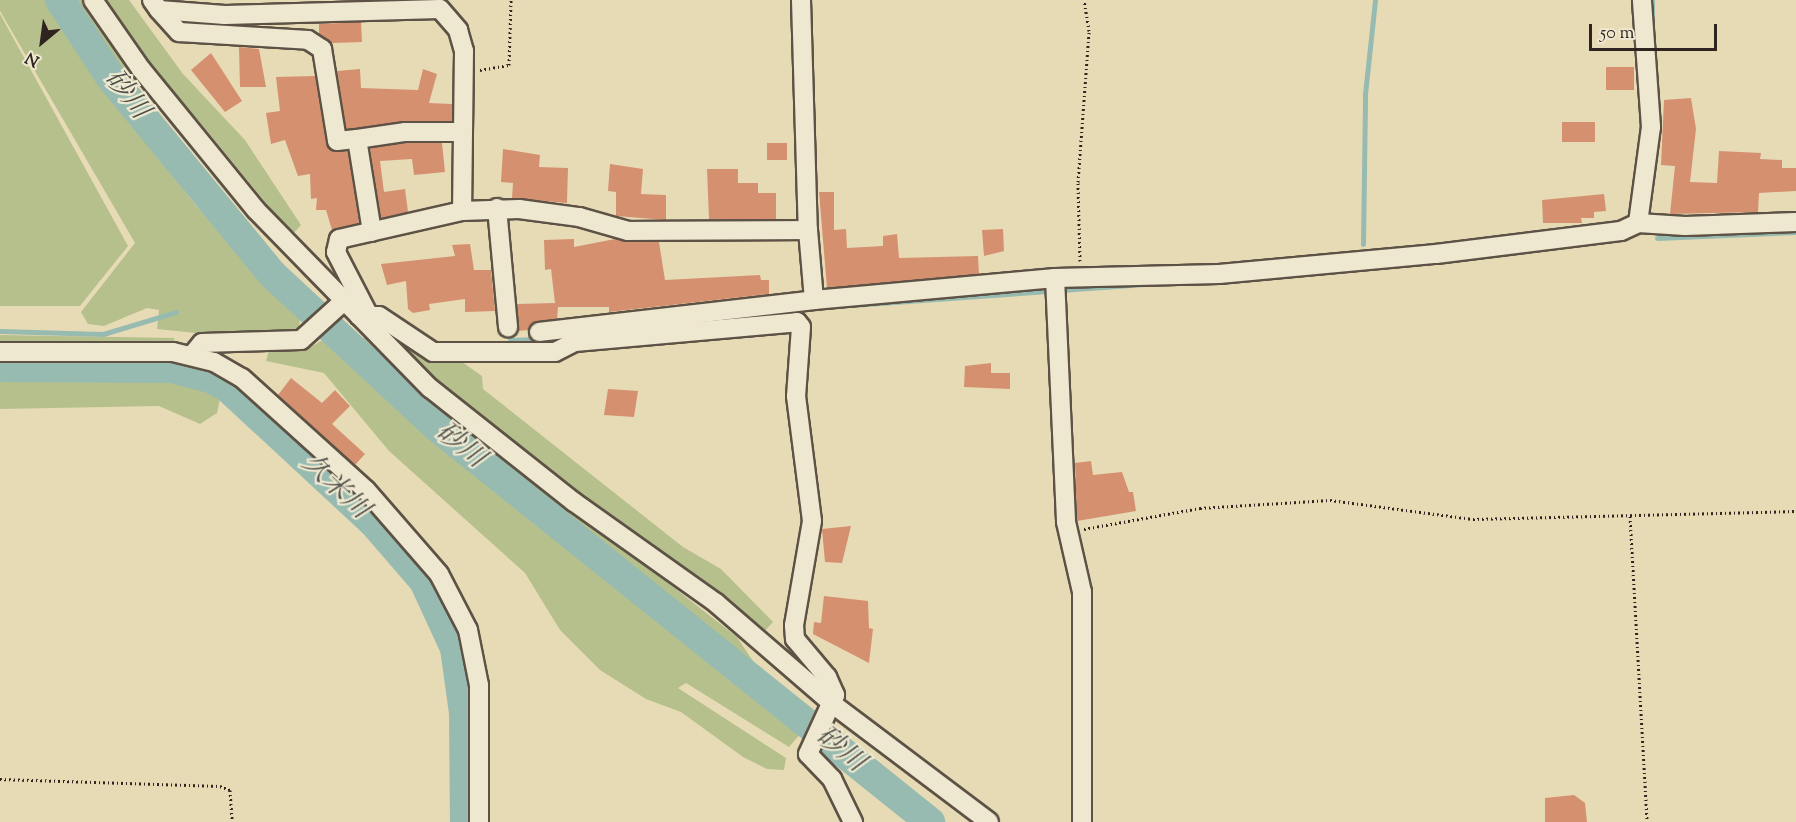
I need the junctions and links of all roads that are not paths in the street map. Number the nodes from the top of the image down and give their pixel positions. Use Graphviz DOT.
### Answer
graph roads {
  1 [pos="93,0"];
  2 [pos="801,0"];
  3 [pos="1642,0"];
  4 [pos="156,5"];
  5 [pos="214,7"];
  6 [pos="462,132"];
  7 [pos="357,138"];
  8 [pos="497,208"];
  9 [pos="462,211"];
  10 [pos="1796,222"];
  11 [pos="1638,223"];
  12 [pos="808,230"];
  13 [pos="372,232"];
  14 [pos="1055,287"];
  15 [pos="342,304"];
  16 [pos="800,310"];
  17 [pos="364,316"];
  18 [pos="508,327"];
  19 [pos="539,332"];
  20 [pos="0,352"];
  21 [pos="193,354"];
  22 [pos="829,711"];
  23 [pos="479,822"];
  24 [pos="853,822"];
  25 [pos="989,822"];
  26 [pos="1082,822"];
  1 -- 15 [label="street"];
  2 -- 12 [label="street"];
  3 -- 11 [label="street"];
  4 -- 5 [label="street"];
  4 -- 7 [label="street"];
  5 -- 6 [label="street"];
  6 -- 7 [label="street"];
  6 -- 9 [label="street"];
  7 -- 13 [label="street"];
  8 -- 9 [label="street"];
  8 -- 12 [label="street"];
  8 -- 18 [label="street"];
  9 -- 13 [label="street"];
  10 -- 11 [label="street"];
  11 -- 14 [label="street"];
  12 -- 16 [label="street"];
  13 -- 17 [label="street"];
  14 -- 16 [label="street"];
  14 -- 26 [label="street"];
  15 -- 17 [label="street"];
  15 -- 21 [label="street"];
  16 -- 17 [label="street"];
  16 -- 19 [label="street"];
  16 -- 22 [label="street"];
  17 -- 22 [label="street"];
  20 -- 21 [label="street"];
  21 -- 23 [label="street"];
  22 -- 24 [label="street"];
  22 -- 25 [label="street"];
}
